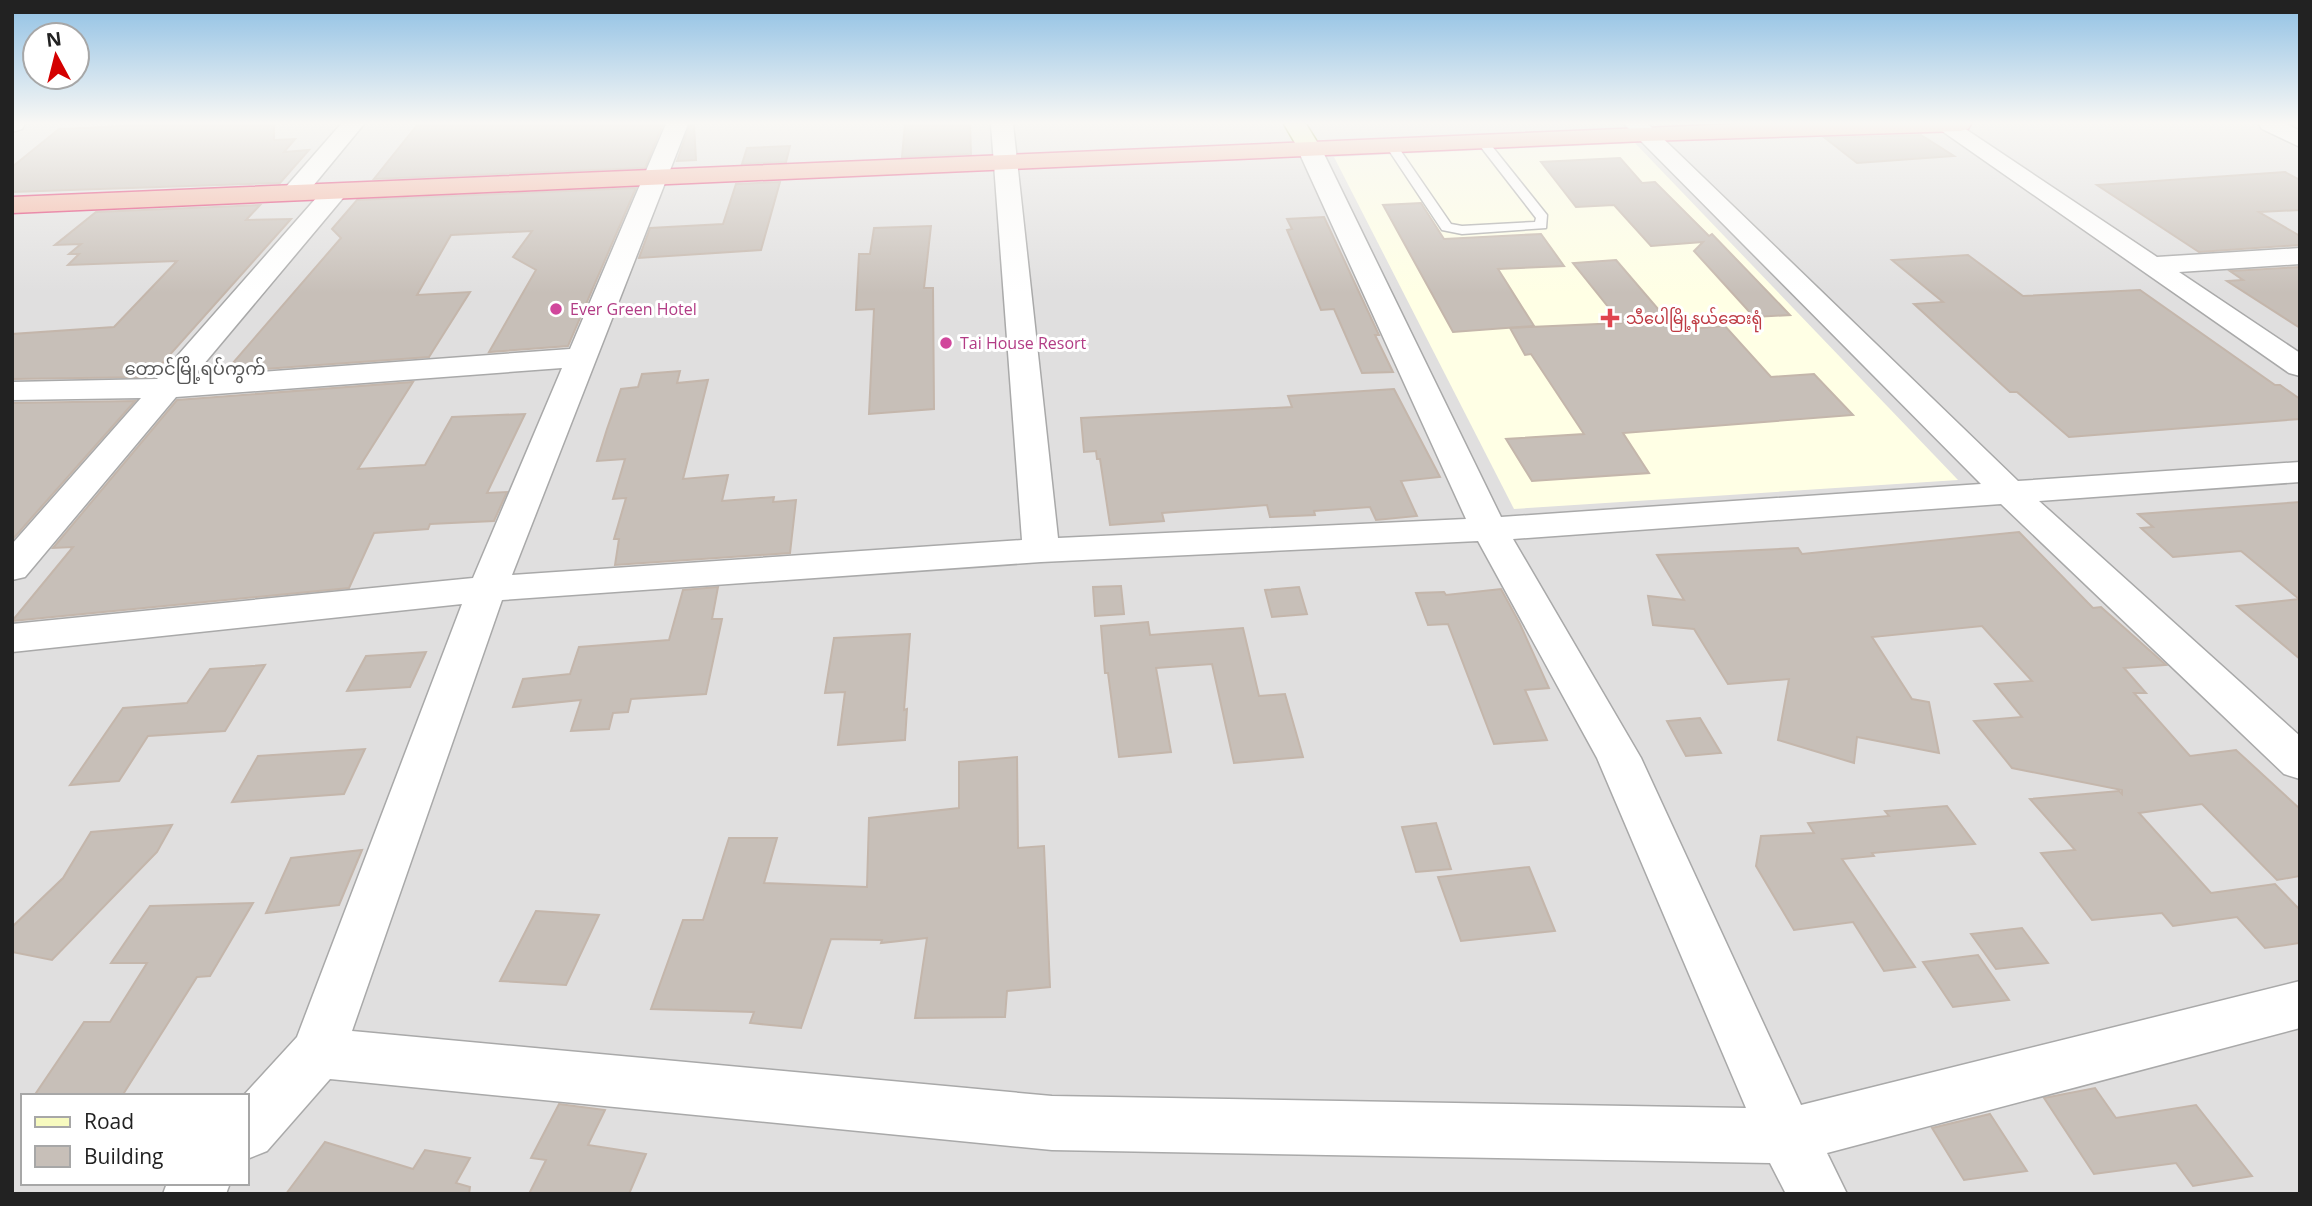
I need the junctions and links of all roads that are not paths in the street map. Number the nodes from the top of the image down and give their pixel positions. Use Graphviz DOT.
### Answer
graph roads {
  1 [pos="305,180"];
  2 [pos="624,180"];
  3 [pos="652,180"];
  4 [pos="1007,180"];
  5 [pos="1324,180"];
  6 [pos="1415,180"];
  7 [pos="1513,180"];
  8 [pos="1692,180"];
  9 [pos="2025,180"];
  10 [pos="294,193"];
  11 [pos="334,193"];
  12 [pos="12,205"];
  13 [pos="2300,256"];
  14 [pos="2151,266"];
  15 [pos="582,357"];
  16 [pos="2300,367"];
  17 [pos="165,388"];
  18 [pos="12,391"];
  19 [pos="2300,472"];
  20 [pos="2009,492"];
  21 [pos="1489,528"];
  22 [pos="1041,550"];
  23 [pos="12,568"];
  24 [pos="487,589"];
  25 [pos="12,638"];
  26 [pos="2300,761"];
  27 [pos="2300,1004"];
  28 [pos="318,1053"];
  29 [pos="248,1131"];
  30 [pos="1786,1136"];
  31 [pos="1804,1194"];
  32 [pos="1818,1194"];
  1 -- 10 [label="street"];
  2 -- 11 [label="highway"];
  3 -- 15 [label="street"];
  4 -- 22 [label="street"];
  5 -- 21 [label="street"];
  6 -- 7 [label="lane"];
  8 -- 20 [label="street"];
  9 -- 14 [label="street"];
  10 -- 11 [label="highway"];
  10 -- 12 [label="highway"];
  11 -- 17 [label="street"];
  13 -- 14 [label="street"];
  14 -- 16 [label="street"];
  15 -- 17 [label="street"];
  15 -- 24 [label="street"];
  17 -- 18 [label="street"];
  17 -- 23 [label="street"];
  19 -- 20 [label="street"];
  20 -- 21 [label="street"];
  20 -- 26 [label="street"];
  21 -- 22 [label="street"];
  21 -- 30 [label="street"];
  22 -- 24 [label="street"];
  24 -- 25 [label="street"];
  24 -- 28 [label="street"];
  27 -- 30 [label="street"];
  28 -- 29 [label="street"];
  28 -- 30 [label="street"];
  30 -- 31 [label="lane"];
  30 -- 32 [label="street"];
}
